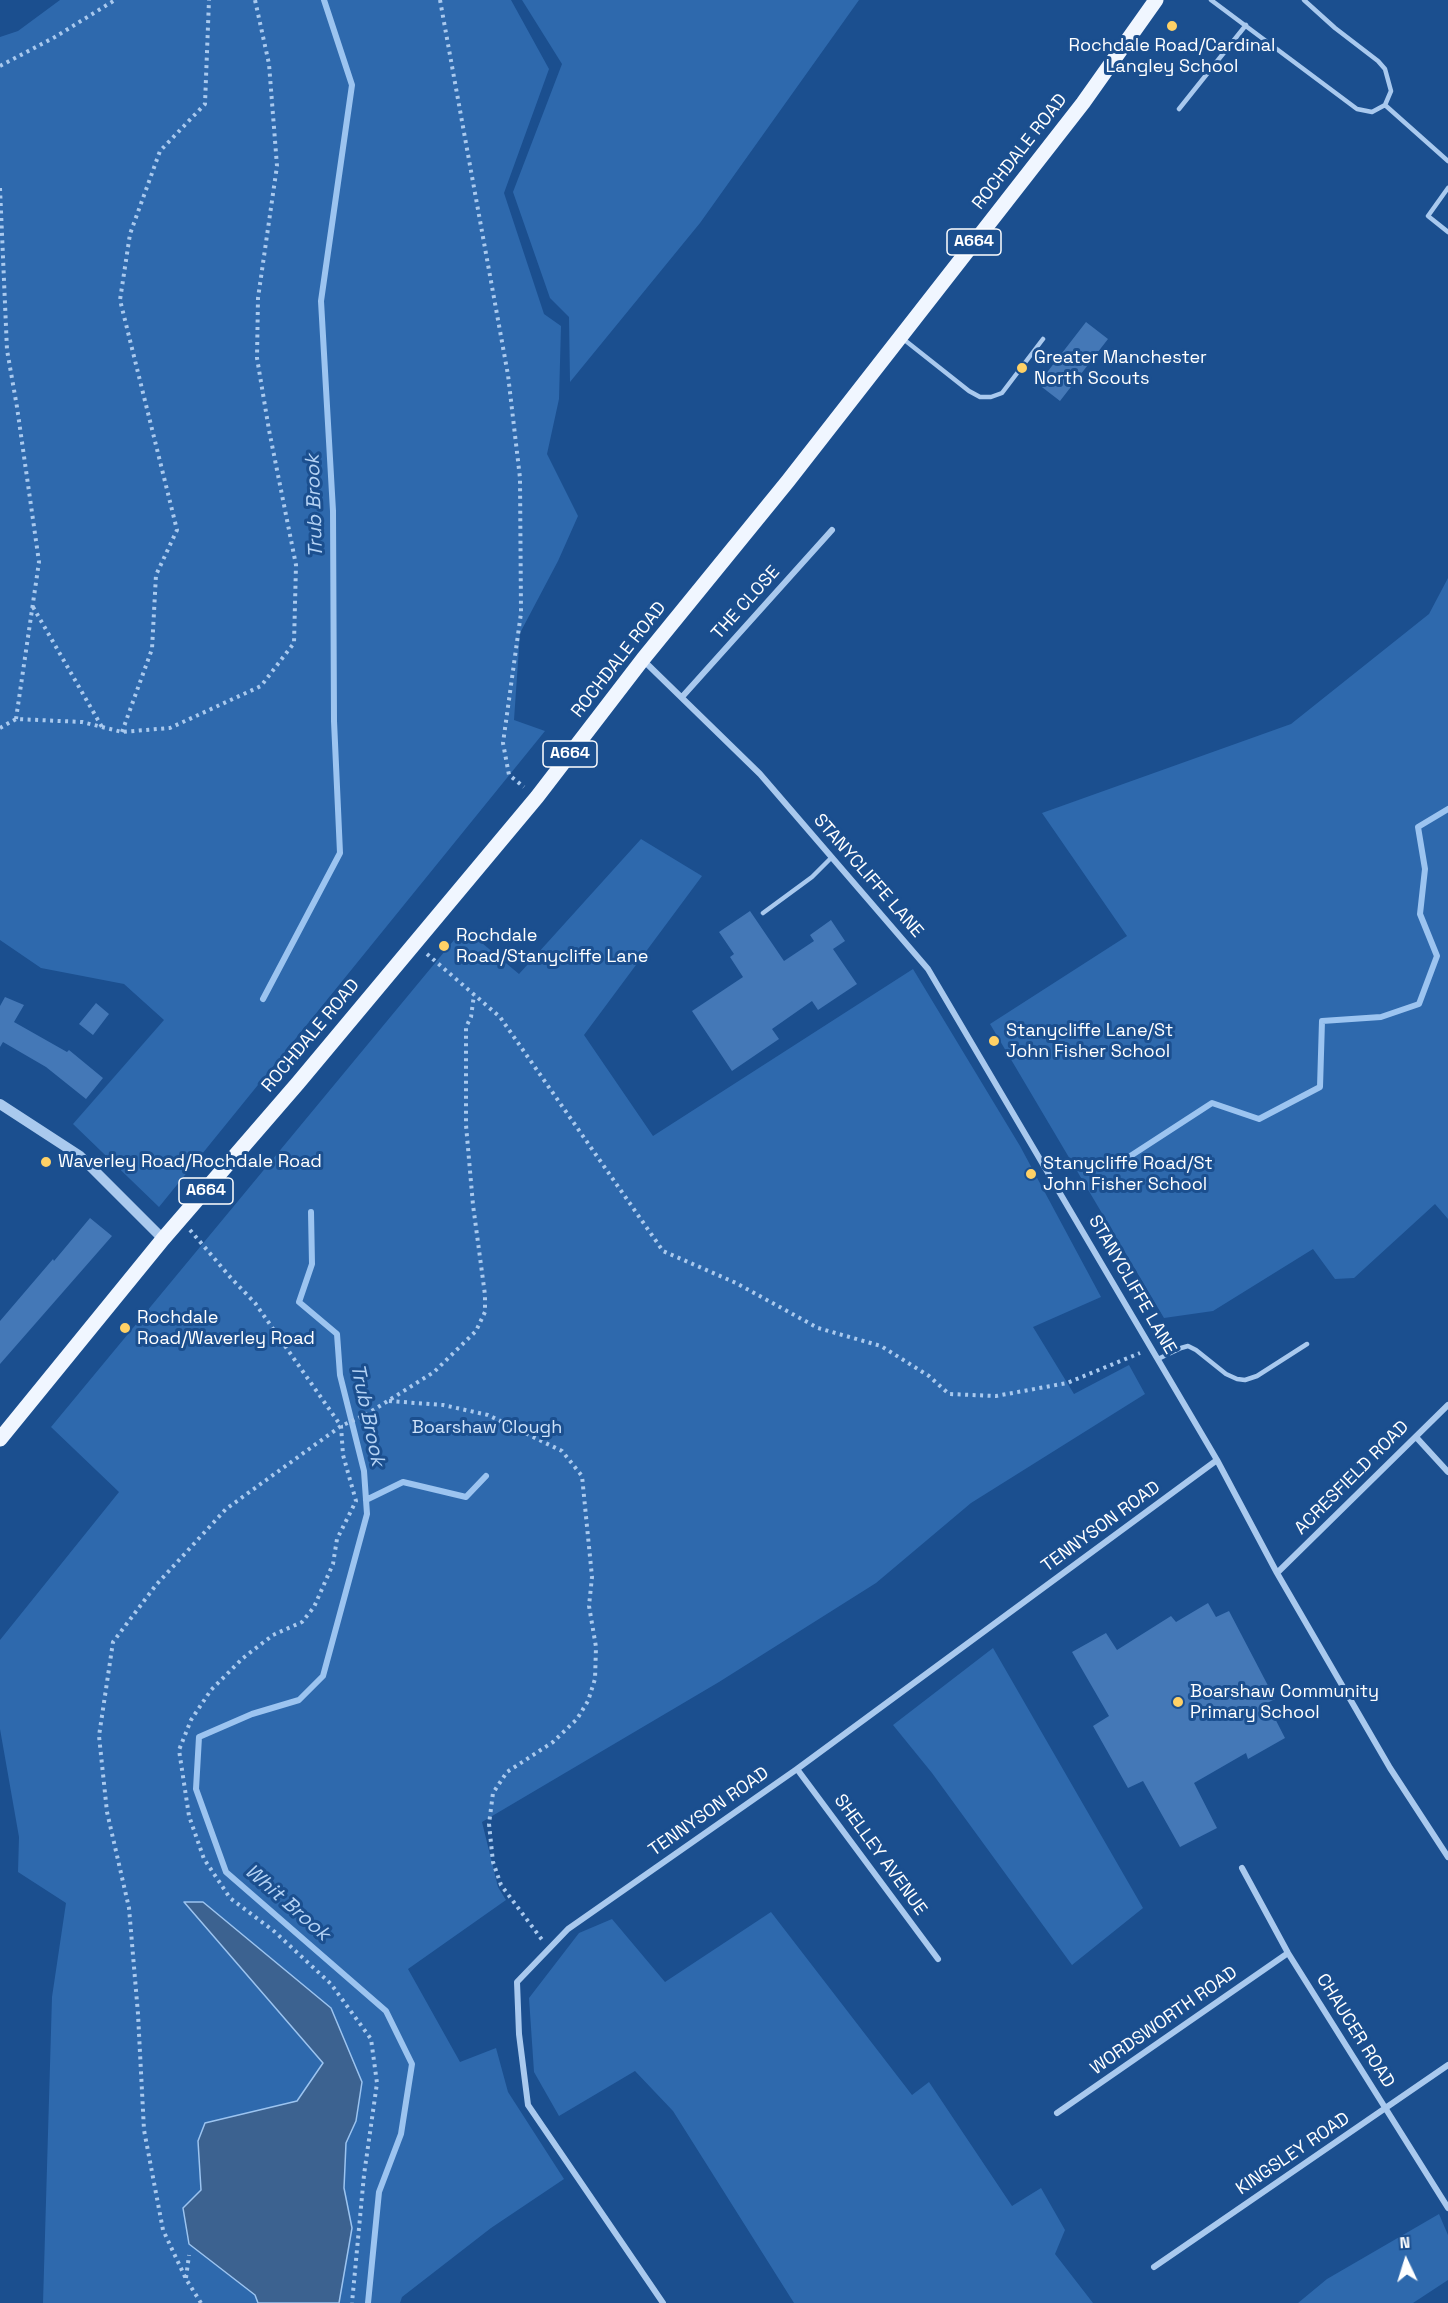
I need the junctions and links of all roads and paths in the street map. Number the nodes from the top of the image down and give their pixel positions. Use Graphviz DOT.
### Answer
graph roads {
  1 [pos="115,0"];
  2 [pos="209,0"];
  3 [pos="255,0"];
  4 [pos="440,0"];
  5 [pos="1156,0"];
  6 [pos="1211,0"];
  7 [pos="1304,0"];
  8 [pos="1246,25"];
  9 [pos="0,66"];
  10 [pos="1386,105"];
  11 [pos="1179,109"];
  12 [pos="1448,161"];
  13 [pos="0,188"];
  14 [pos="1448,188"];
  15 [pos="1448,232"];
  16 [pos="900,337"];
  17 [pos="1043,339"];
  18 [pos="832,530"];
  19 [pos="33,607"];
  20 [pos="643,659"];
  21 [pos="682,696"];
  22 [pos="16,719"];
  23 [pos="102,727"];
  24 [pos="0,728"];
  25 [pos="122,732"];
  26 [pos="509,775"];
  27 [pos="832,857"];
  28 [pos="763,913"];
  29 [pos="414,944"];
  30 [pos="474,995"];
  31 [pos="0,1104"];
  32 [pos="181,1220"];
  33 [pos="164,1239"];
  34 [pos="1307,1344"];
  35 [pos="1151,1348"];
  36 [pos="1158,1359"];
  37 [pos="388,1401"];
  38 [pos="1448,1405"];
  39 [pos="342,1425"];
  40 [pos="1416,1437"];
  41 [pos="0,1439"];
  42 [pos="1217,1460"];
  43 [pos="1448,1472"];
  44 [pos="1277,1573"];
  45 [pos="797,1769"];
  46 [pos="1448,1857"];
  47 [pos="1242,1868"];
  48 [pos="549,1948"];
  49 [pos="1288,1953"];
  50 [pos="938,1959"];
  51 [pos="1448,2065"];
  52 [pos="1387,2109"];
  53 [pos="1057,2113"];
  54 [pos="1448,2208"];
  55 [pos="189,2255"];
  56 [pos="1154,2267"];
  57 [pos="186,2279"];
  58 [pos="201,2303"];
  59 [pos="352,2303"];
  60 [pos="663,2303"];
  1 -- 9 [label="path"];
  2 -- 25 [label="path"];
  3 -- 25 [label="path"];
  4 -- 26 [label="path"];
  5 -- 16 [label="main road, ROCHDALE ROAD / A664"];
  6 -- 8 [label="lane"];
  7 -- 10 [label="lane"];
  8 -- 10 [label="lane"];
  8 -- 11 [label="lane"];
  10 -- 12 [label="lane"];
  13 -- 19 [label="path"];
  14 -- 15 [label="lane"];
  16 -- 17 [label="lane"];
  16 -- 20 [label="main road, ROCHDALE ROAD / A664"];
  18 -- 21 [label="street, THE CLOSE"];
  19 -- 22 [label="path"];
  19 -- 23 [label="path"];
  20 -- 21 [label="street, STANYCLIFFE LANE"];
  20 -- 29 [label="main road, ROCHDALE ROAD / A664"];
  21 -- 27 [label="street, STANYCLIFFE LANE"];
  22 -- 23 [label="path"];
  22 -- 24 [label="path"];
  23 -- 25 [label="path"];
  27 -- 28 [label="lane"];
  27 -- 35 [label="street, STANYCLIFFE LANE"];
  29 -- 30 [label="path"];
  29 -- 32 [label="main road, ROCHDALE ROAD / A664"];
  30 -- 35 [label="path"];
  30 -- 37 [label="path"];
  31 -- 33 [label="street"];
  32 -- 33 [label="main road, ROCHDALE ROAD / A664"];
  32 -- 39 [label="path"];
  33 -- 41 [label="main road, ROCHDALE ROAD / A664"];
  34 -- 36 [label="lane"];
  35 -- 36 [label="street, STANYCLIFFE LANE"];
  36 -- 42 [label="street, STANYCLIFFE LANE"];
  37 -- 39 [label="path"];
  37 -- 48 [label="path"];
  38 -- 40 [label="street, ACRESFIELD ROAD"];
  39 -- 57 [label="path"];
  39 -- 59 [label="path"];
  40 -- 43 [label="street"];
  40 -- 44 [label="street, ACRESFIELD ROAD"];
  42 -- 44 [label="street, STANYCLIFFE LANE"];
  42 -- 45 [label="street, TENNYSON ROAD"];
  44 -- 46 [label="street, STANYCLIFFE LANE"];
  45 -- 48 [label="street, TENNYSON ROAD"];
  45 -- 50 [label="street, SHELLEY AVENUE"];
  47 -- 49 [label="street, CHAUCER ROAD"];
  48 -- 60 [label="street, TENNYSON ROAD"];
  49 -- 52 [label="street, CHAUCER ROAD"];
  49 -- 53 [label="street, WORDSWORTH ROAD"];
  51 -- 52 [label="street, KINGSLEY ROAD"];
  52 -- 54 [label="street, CHAUCER ROAD"];
  52 -- 56 [label="street, KINGSLEY ROAD"];
  55 -- 57 [label="path"];
  57 -- 58 [label="path"];
}
